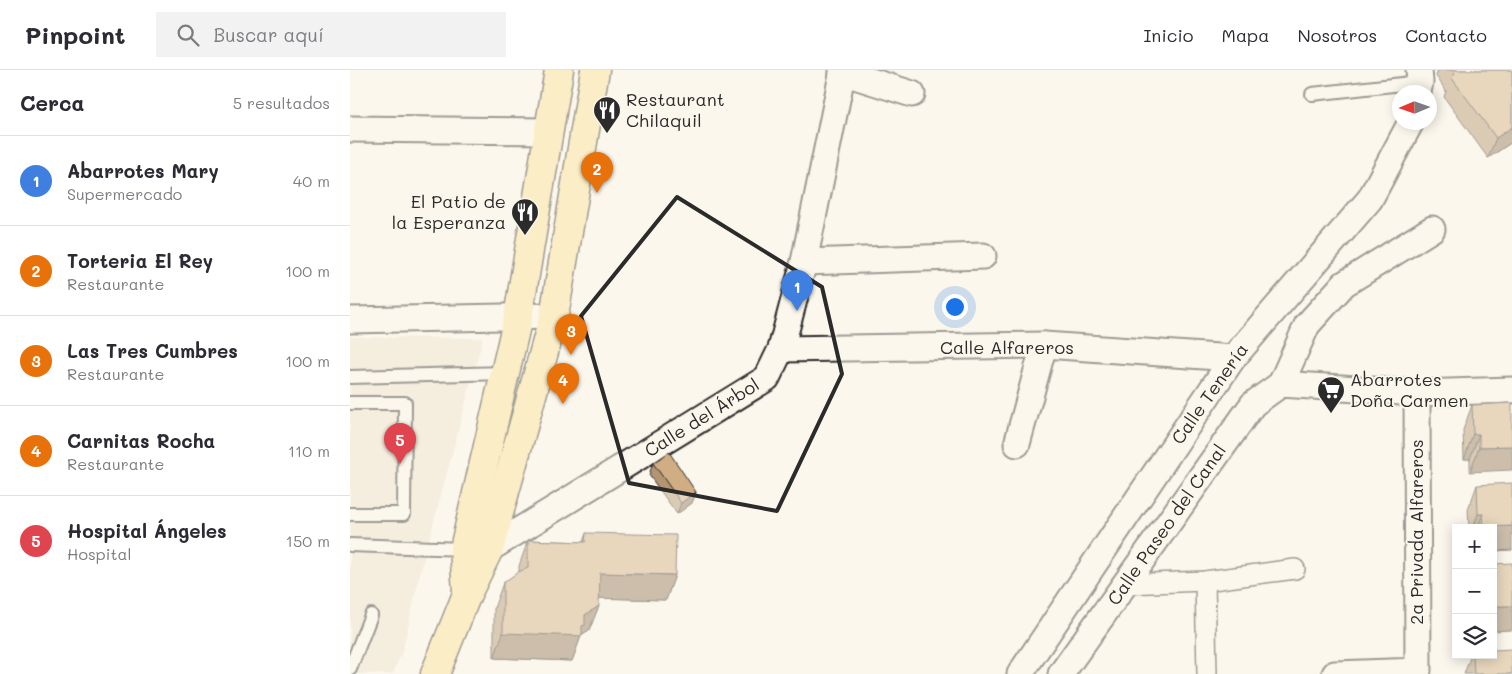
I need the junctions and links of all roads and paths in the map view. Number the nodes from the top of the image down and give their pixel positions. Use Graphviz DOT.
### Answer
graph roads {
  1 [pos="559,70"];
  2 [pos="595,70"];
  3 [pos="843,71"];
  4 [pos="1419,82"];
  5 [pos="912,94"];
  6 [pos="1312,94"];
  7 [pos="350,129"];
  8 [pos="1407,130"];
  9 [pos="548,131"];
  10 [pos="1432,228"];
  11 [pos="983,256"];
  12 [pos="804,262"];
  13 [pos="554,316"];
  14 [pos="518,317"];
  15 [pos="350,320"];
  16 [pos="1044,346"];
  17 [pos="782,349"];
  18 [pos="1233,358"];
  19 [pos="506,372"];
  20 [pos="350,376"];
  21 [pos="1281,384"];
  22 [pos="1512,390"];
  23 [pos="1417,393"];
  24 [pos="350,403"];
  25 [pos="1017,444"];
  26 [pos="350,514"];
  27 [pos="350,546"];
  28 [pos="477,549"];
  29 [pos="1295,569"];
  30 [pos="1205,581"];
  31 [pos="1125,584"];
  32 [pos="371,615"];
  33 [pos="350,669"];
  34 [pos="435,674"];
  35 [pos="1020,674"];
  36 [pos="1061,674"];
  37 [pos="1207,674"];
  38 [pos="1335,674"];
  1 -- 9 [label="main road"];
  2 -- 13 [label="main road"];
  3 -- 5 [label="street"];
  3 -- 12 [label="street, Calle del Árbol"];
  4 -- 6 [label="lane"];
  7 -- 9 [label="street"];
  8 -- 18 [label="street, Calle Tenería"];
  9 -- 14 [label="main road"];
  10 -- 21 [label="street"];
  11 -- 12 [label="street"];
  12 -- 17 [label="street, Calle del Árbol"];
  13 -- 14 [label="street"];
  13 -- 28 [label="main road"];
  14 -- 15 [label="street"];
  14 -- 19 [label="main road"];
  16 -- 17 [label="street, Calle Alfareros"];
  16 -- 18 [label="street, Calle Alfareros"];
  16 -- 25 [label="street"];
  17 -- 28 [label="street, Calle del Árbol"];
  18 -- 35 [label="street, Calle Tenería"];
  19 -- 20 [label="lane"];
  19 -- 28 [label="main road"];
  21 -- 23 [label="street"];
  21 -- 31 [label="street, Calle Paseo del Canal"];
  22 -- 23 [label="street"];
  23 -- 38 [label="street, 2a Privada Alfareros"];
  24 -- 26 [label="lane"];
  27 -- 28 [label="lane"];
  28 -- 34 [label="main road"];
  29 -- 30 [label="street"];
  30 -- 31 [label="street"];
  30 -- 37 [label="street"];
  31 -- 36 [label="street, Calle Paseo del Canal"];
  32 -- 33 [label="lane"];
}
